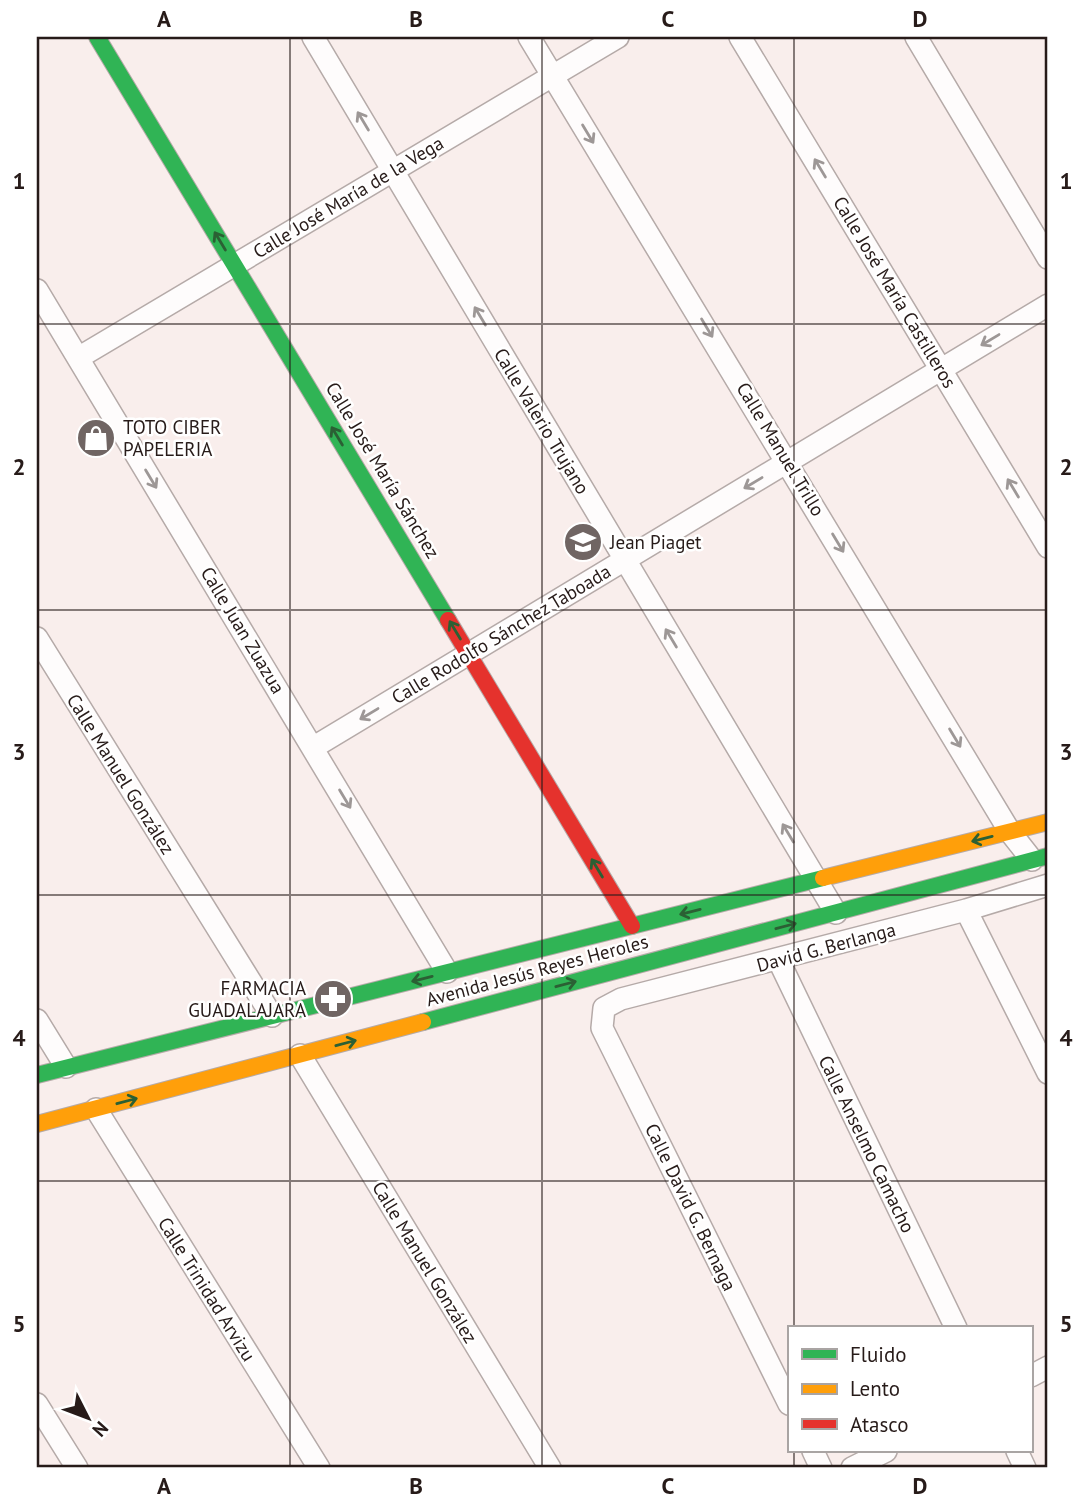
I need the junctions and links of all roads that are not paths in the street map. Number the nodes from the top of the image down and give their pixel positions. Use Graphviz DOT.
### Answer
graph roads {
  1 [pos="97,37"];
  2 [pos="313,37"];
  3 [pos="529,37"];
  4 [pos="618,37"];
  5 [pos="740,37"];
  6 [pos="916,37"];
  7 [pos="553,75"];
  8 [pos="393,170"];
  9 [pos="1048,258"];
  10 [pos="234,265"];
  11 [pos="40,301"];
  12 [pos="1048,305"];
  13 [pos="78,358"];
  14 [pos="942,369"];
  15 [pos="789,462"];
  16 [pos="1048,547"];
  17 [pos="625,560"];
  18 [pos="37,638"];
  19 [pos="468,653"];
  20 [pos="314,747"];
  21 [pos="1048,822"];
  22 [pos="1010,832"];
  23 [pos="1040,858"];
  24 [pos="816,880"];
  25 [pos="1048,885"];
  26 [pos="966,910"];
  27 [pos="836,913"];
  28 [pos="632,926"];
  29 [pos="778,959"];
  30 [pos="447,972"];
  31 [pos="604,1008"];
  32 [pos="272,1016"];
  33 [pos="37,1020"];
  34 [pos="300,1055"];
  35 [pos="66,1067"];
  36 [pos="1048,1073"];
  37 [pos="37,1074"];
  38 [pos="96,1109"];
  39 [pos="37,1124"];
  40 [pos="955,1326"];
  41 [pos="1048,1367"];
  42 [pos="1032,1375"];
  43 [pos="788,1402"];
  44 [pos="37,1404"];
  45 [pos="813,1452"];
  46 [pos="884,1452"];
  47 [pos="1017,1452"];
  48 [pos="77,1468"];
  49 [pos="319,1468"];
  50 [pos="550,1468"];
  51 [pos="821,1468"];
  52 [pos="852,1468"];
  53 [pos="1025,1468"];
  10 -- 1 [label="street, Calle José María Sánchez, one-way"];
  8 -- 2 [label="street, Calle Valerio Trujano, one-way"];
  3 -- 7 [label="street, Calle Manuel Trillo"];
  4 -- 7 [label="street, Calle José María de la Vega"];
  14 -- 5 [label="street, Calle José María Castilleros, one-way"];
  6 -- 9 [label="street"];
  7 -- 8 [label="street, Calle José María de la Vega"];
  7 -- 15 [label="street, Calle Manuel Trillo, one-way"];
  8 -- 10 [label="street, Calle José María de la Vega"];
  17 -- 8 [label="street, Calle Valerio Trujano, one-way"];
  10 -- 13 [label="street, Calle José María de la Vega"];
  19 -- 10 [label="street, Calle José María Sánchez, one-way"];
  11 -- 13 [label="street, Calle Juan Zuazua"];
  12 -- 14 [label="street, Calle Rodolfo Sánchez Taboada, one-way"];
  13 -- 20 [label="street, Calle Juan Zuazua, one-way"];
  14 -- 15 [label="street, Calle Rodolfo Sánchez Taboada"];
  16 -- 14 [label="street, Calle José María Castilleros, one-way"];
  15 -- 17 [label="street, Calle Rodolfo Sánchez Taboada, one-way"];
  15 -- 22 [label="street, Calle Manuel Trillo, one-way"];
  17 -- 19 [label="street, Calle Rodolfo Sánchez Taboada"];
  24 -- 17 [label="street, Calle Valerio Trujano, one-way"];
  18 -- 32 [label="street, Calle Manuel González"];
  19 -- 20 [label="street, Calle Rodolfo Sánchez Taboada, one-way"];
  28 -- 19 [label="street, Calle José María Sánchez, one-way"];
  20 -- 30 [label="street, Calle Juan Zuazua, one-way"];
  21 -- 22 [label="street, Avenida Jesús Reyes Heroles"];
  22 -- 23 [label="street, Calle Manuel Trillo"];
  22 -- 24 [label="street, Avenida Jesús Reyes Heroles, one-way"];
  23 -- 27 [label="street, Avenida Jesús Reyes Heroles"];
  24 -- 27 [label="street, Calle Valerio Trujano"];
  24 -- 28 [label="street, Avenida Jesús Reyes Heroles, one-way"];
  25 -- 26 [label="street, David G. Berlanga"];
  26 -- 29 [label="street, David G. Berlanga"];
  26 -- 36 [label="street"];
  34 -- 27 [label="street, Avenida Jesús Reyes Heroles, one-way"];
  28 -- 30 [label="street, Avenida Jesús Reyes Heroles"];
  29 -- 31 [label="street, David G. Berlanga"];
  29 -- 40 [label="street, Calle Anselmo Camacho"];
  30 -- 32 [label="street, Avenida Jesús Reyes Heroles, one-way"];
  31 -- 43 [label="street, Calle David G. Bernaga"];
  32 -- 35 [label="street, Avenida Jesús Reyes Heroles"];
  33 -- 35 [label="street"];
  38 -- 34 [label="street, Avenida Jesús Reyes Heroles, one-way"];
  34 -- 50 [label="street, Calle Manuel González"];
  35 -- 37 [label="street, Avenida Jesús Reyes Heroles"];
  38 -- 39 [label="street, Avenida Jesús Reyes Heroles"];
  38 -- 49 [label="street, Calle Trinidad Arvizu"];
  41 -- 42 [label="street"];
  44 -- 48 [label="street"];
  45 -- 51 [label="street"];
  46 -- 52 [label="street"];
  47 -- 53 [label="street"];
}
